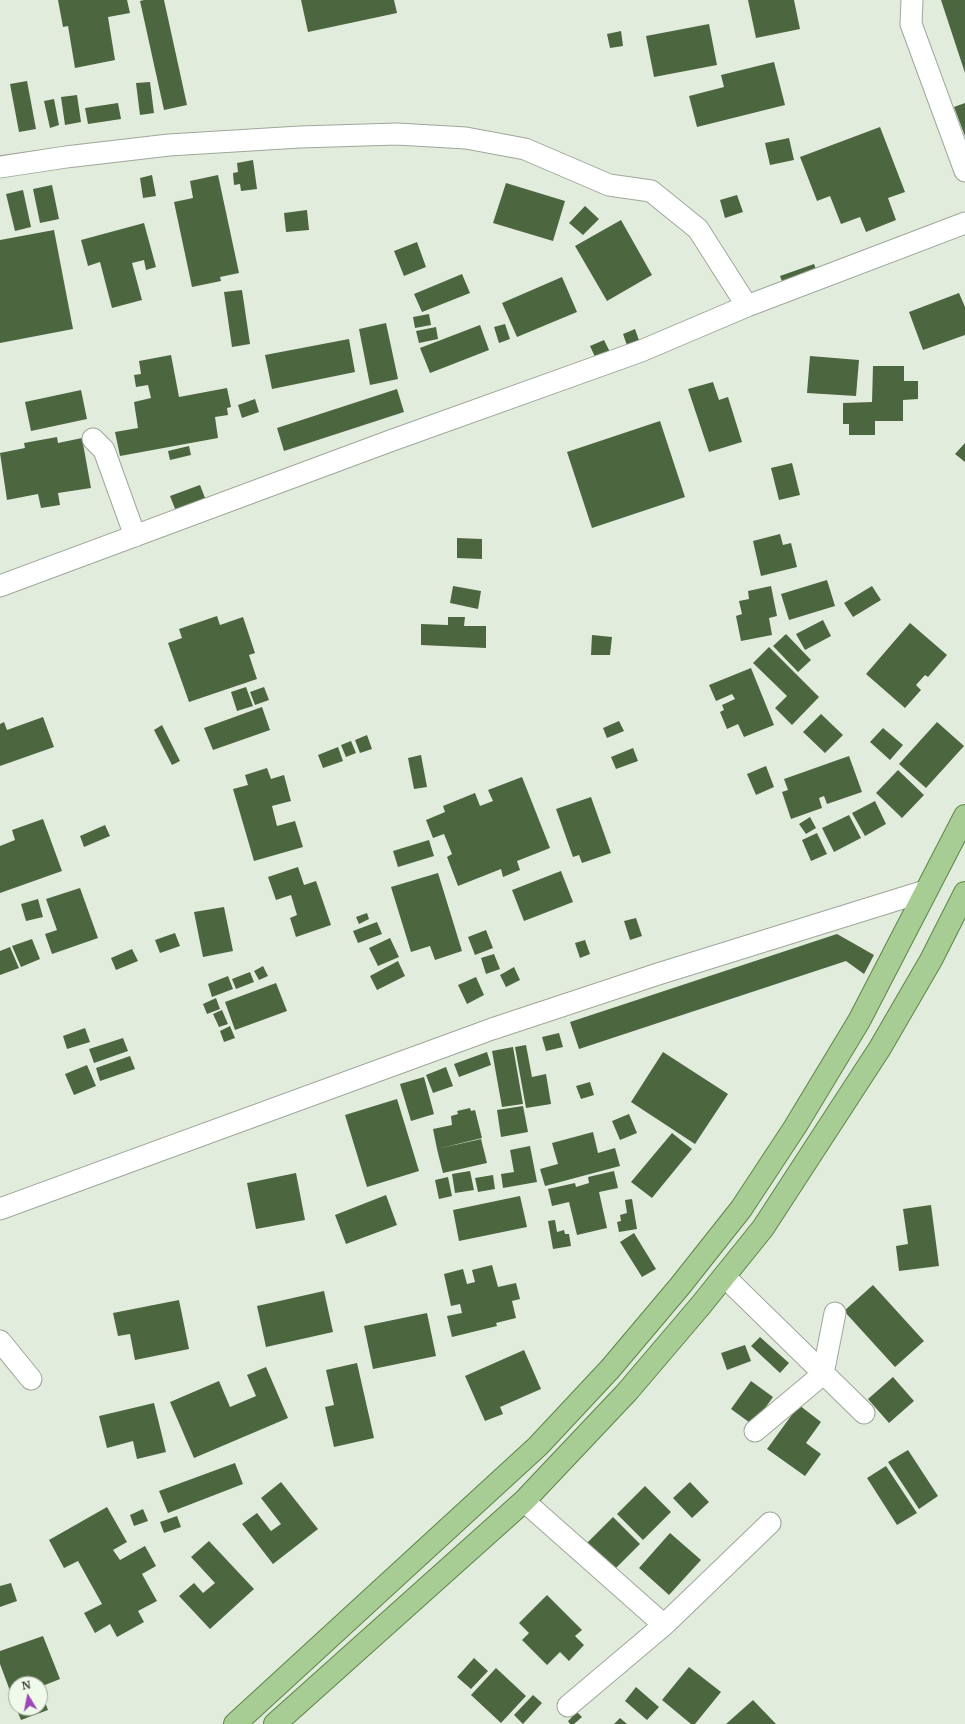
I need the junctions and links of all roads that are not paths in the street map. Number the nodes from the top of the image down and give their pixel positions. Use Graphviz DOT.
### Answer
graph roads {
  1 [pos="912,0"];
  2 [pos="0,167"];
  3 [pos="965,171"];
  4 [pos="965,223"];
  5 [pos="747,306"];
  6 [pos="92,439"];
  7 [pos="135,536"];
  8 [pos="0,586"];
  9 [pos="965,816"];
  10 [pos="925,891"];
  11 [pos="965,893"];
  12 [pos="0,1209"];
  13 [pos="724,1276"];
  14 [pos="835,1313"];
  15 [pos="0,1341"];
  16 [pos="823,1374"];
  17 [pos="31,1379"];
  18 [pos="864,1413"];
  19 [pos="755,1431"];
  20 [pos="524,1501"];
  21 [pos="770,1522"];
  22 [pos="664,1625"];
  23 [pos="568,1706"];
  24 [pos="236,1724"];
  25 [pos="275,1724"];
  1 -- 3 [label="street"];
  2 -- 5 [label="street"];
  4 -- 5 [label="street"];
  5 -- 7 [label="street"];
  6 -- 7 [label="street"];
  7 -- 8 [label="street"];
  9 -- 10 [label="main road"];
  10 -- 12 [label="street"];
  10 -- 24 [label="main road"];
  11 -- 13 [label="main road"];
  13 -- 16 [label="street"];
  13 -- 20 [label="main road"];
  14 -- 16 [label="street"];
  15 -- 17 [label="street"];
  16 -- 18 [label="street"];
  16 -- 19 [label="street"];
  20 -- 22 [label="street"];
  20 -- 25 [label="main road"];
  21 -- 22 [label="street"];
  22 -- 23 [label="street"];
}
